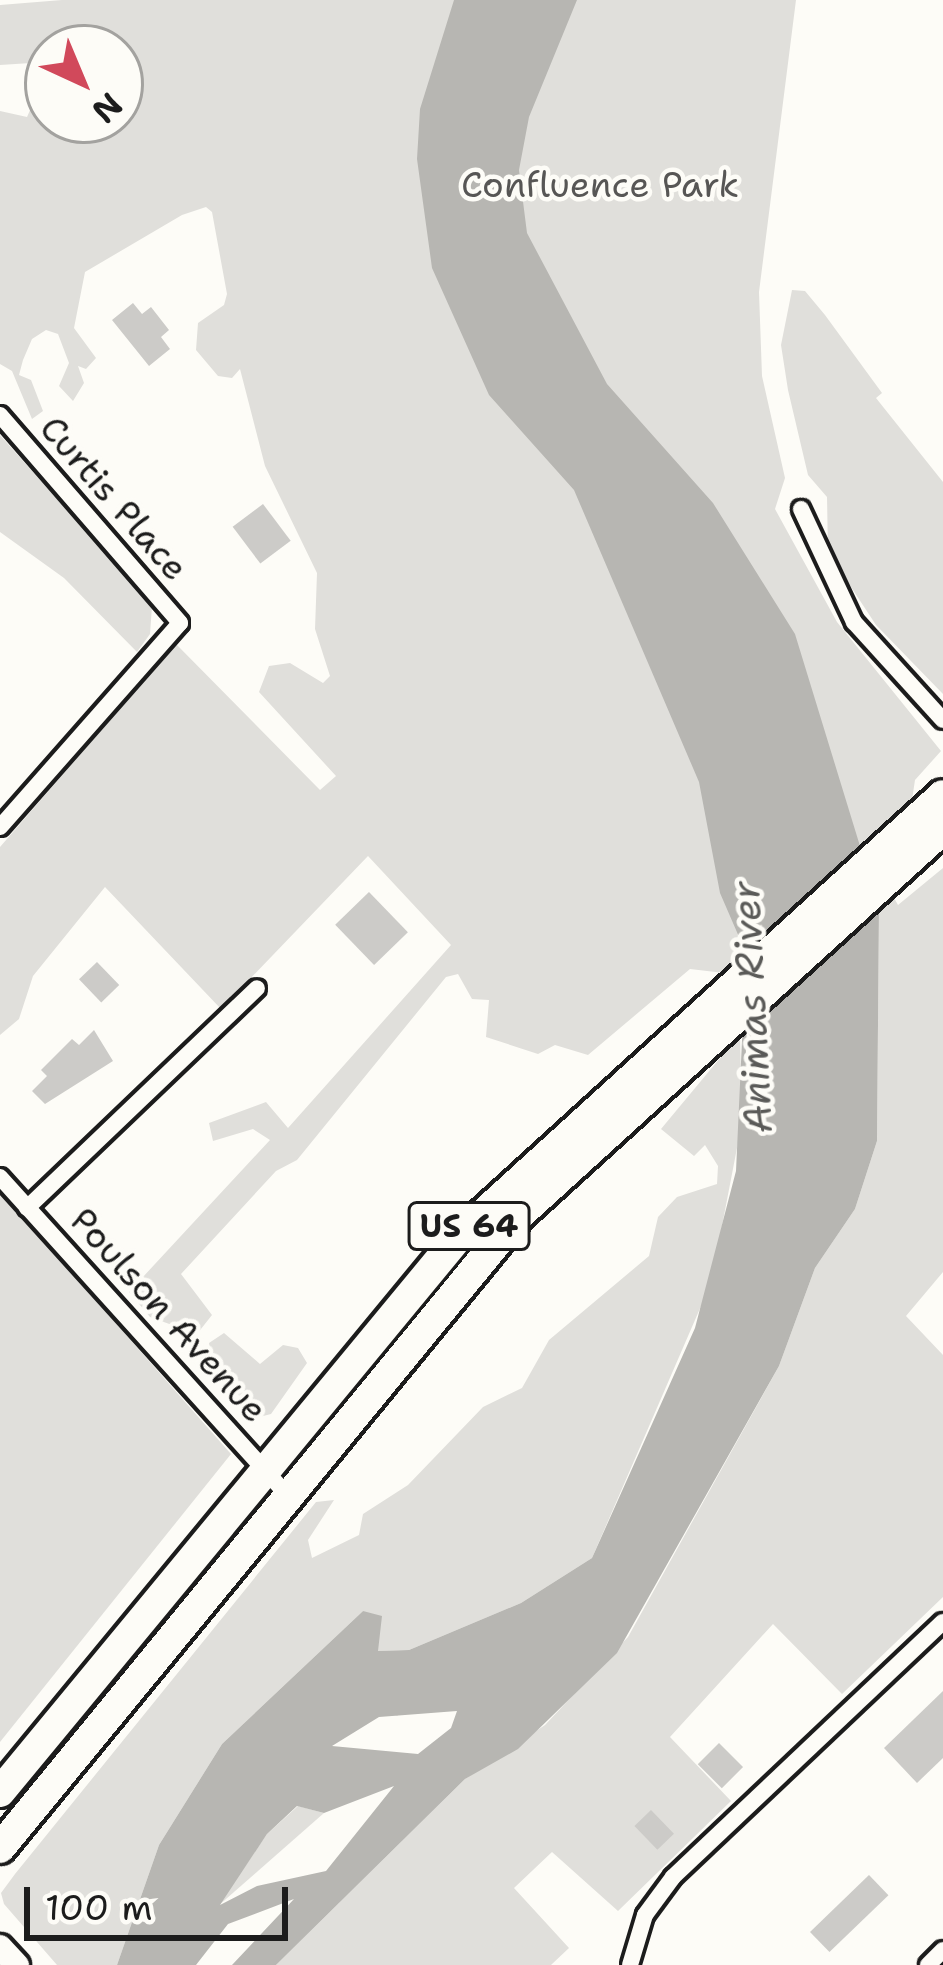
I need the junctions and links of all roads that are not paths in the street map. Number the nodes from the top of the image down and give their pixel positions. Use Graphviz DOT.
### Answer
graph roads {
  1 [pos="0,415"];
  2 [pos="801,509"];
  3 [pos="943,720"];
  4 [pos="943,795"];
  5 [pos="0,827"];
  6 [pos="943,829"];
  7 [pos="900,851"];
  8 [pos="257,988"];
  9 [pos="706,1025"];
  10 [pos="0,1177"];
  11 [pos="27,1208"];
  12 [pos="264,1470"];
  13 [pos="289,1497"];
  14 [pos="943,1622"];
  15 [pos="0,1792"];
  16 [pos="0,1848"];
  17 [pos="0,1947"];
  18 [pos="943,1951"];
  19 [pos="17,1965"];
  20 [pos="630,1965"];
  21 [pos="928,1965"];
  1 -- 5 [label="street, Curtis Place"];
  2 -- 3 [label="street"];
  4 -- 7 [label="highway, US 64"];
  6 -- 7 [label="highway, US 64"];
  7 -- 9 [label="highway, US 64"];
  8 -- 11 [label="street"];
  9 -- 12 [label="highway, US 64"];
  9 -- 13 [label="highway, US 64"];
  10 -- 11 [label="street, Poulson Avenue"];
  11 -- 12 [label="street, Poulson Avenue"];
  12 -- 13 [label="street, Poulson Avenue"];
  12 -- 15 [label="highway, US 64"];
  13 -- 16 [label="highway, US 64"];
  14 -- 20 [label="street"];
  17 -- 19 [label="main road"];
  18 -- 21 [label="street"];
}
